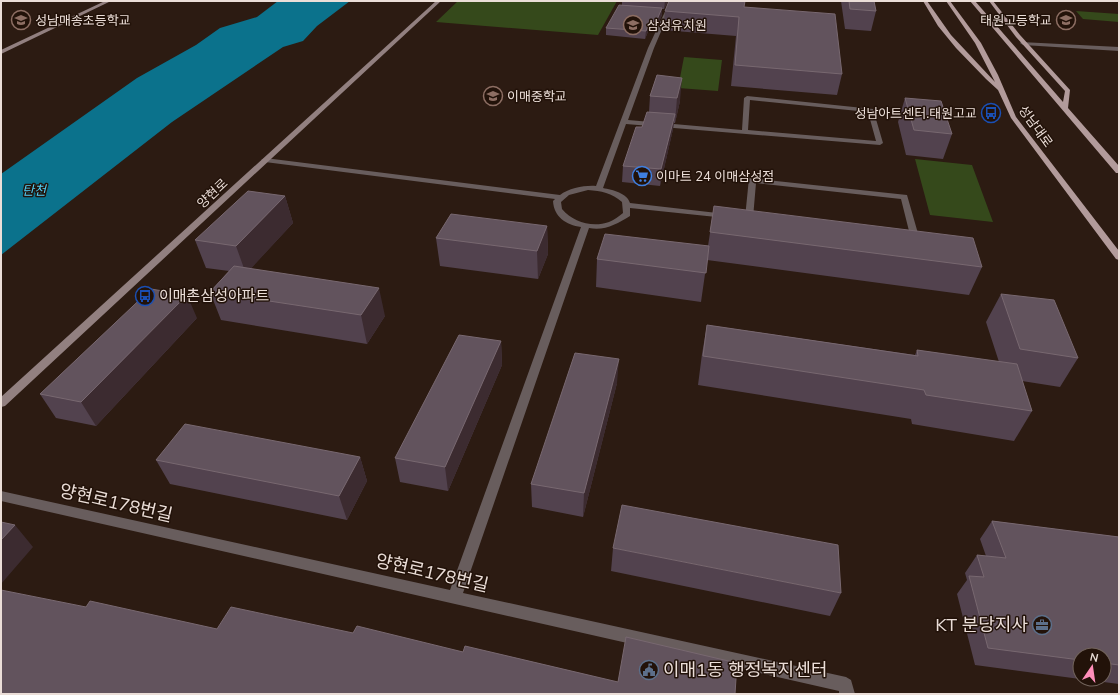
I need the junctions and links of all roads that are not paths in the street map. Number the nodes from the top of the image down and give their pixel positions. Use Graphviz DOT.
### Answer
graph roads {
  1 [pos="109,1"];
  2 [pos="439,1"];
  3 [pos="672,1"];
  4 [pos="925,1"];
  5 [pos="948,1"];
  6 [pos="972,1"];
  7 [pos="990,1"];
  8 [pos="658,13"];
  9 [pos="666,13"];
  10 [pos="1023,43"];
  11 [pos="1119,49"];
  12 [pos="1,52"];
  13 [pos="1001,91"];
  14 [pos="1065,107"];
  15 [pos="624,122"];
  16 [pos="745,131"];
  17 [pos="265,160"];
  18 [pos="1119,171"];
  19 [pos="599,189"];
  20 [pos="561,197"];
  21 [pos="627,204"];
  22 [pos="586,226"];
  23 [pos="900,236"];
  24 [pos="1119,257"];
  25 [pos="1,403"];
  26 [pos="1,496"];
  27 [pos="454,598"];
  28 [pos="846,694"];
  1 -- 12 [label="main road"];
  2 -- 17 [label="main road, 양현로"];
  3 -- 9 [label="street"];
  4 -- 13 [label="main road"];
  5 -- 13 [label="main road, 성남대로"];
  6 -- 14 [label="main road"];
  7 -- 10 [label="main road"];
  8 -- 9 [label="street"];
  9 -- 15 [label="street"];
  10 -- 11 [label="street"];
  10 -- 14 [label="main road"];
  13 -- 24 [label="main road, 성남대로"];
  14 -- 18 [label="main road"];
  15 -- 16 [label="street"];
  15 -- 19 [label="street"];
  16 -- 16 [label="street"];
  17 -- 20 [label="street"];
  17 -- 25 [label="main road, 양현로"];
  19 -- 20 [label="street"];
  19 -- 21 [label="street"];
  20 -- 22 [label="street"];
  21 -- 22 [label="street"];
  21 -- 23 [label="street"];
  22 -- 27 [label="street"];
  26 -- 27 [label="street, 양현로178번길"];
  27 -- 28 [label="street, 양현로178번길"];
}
